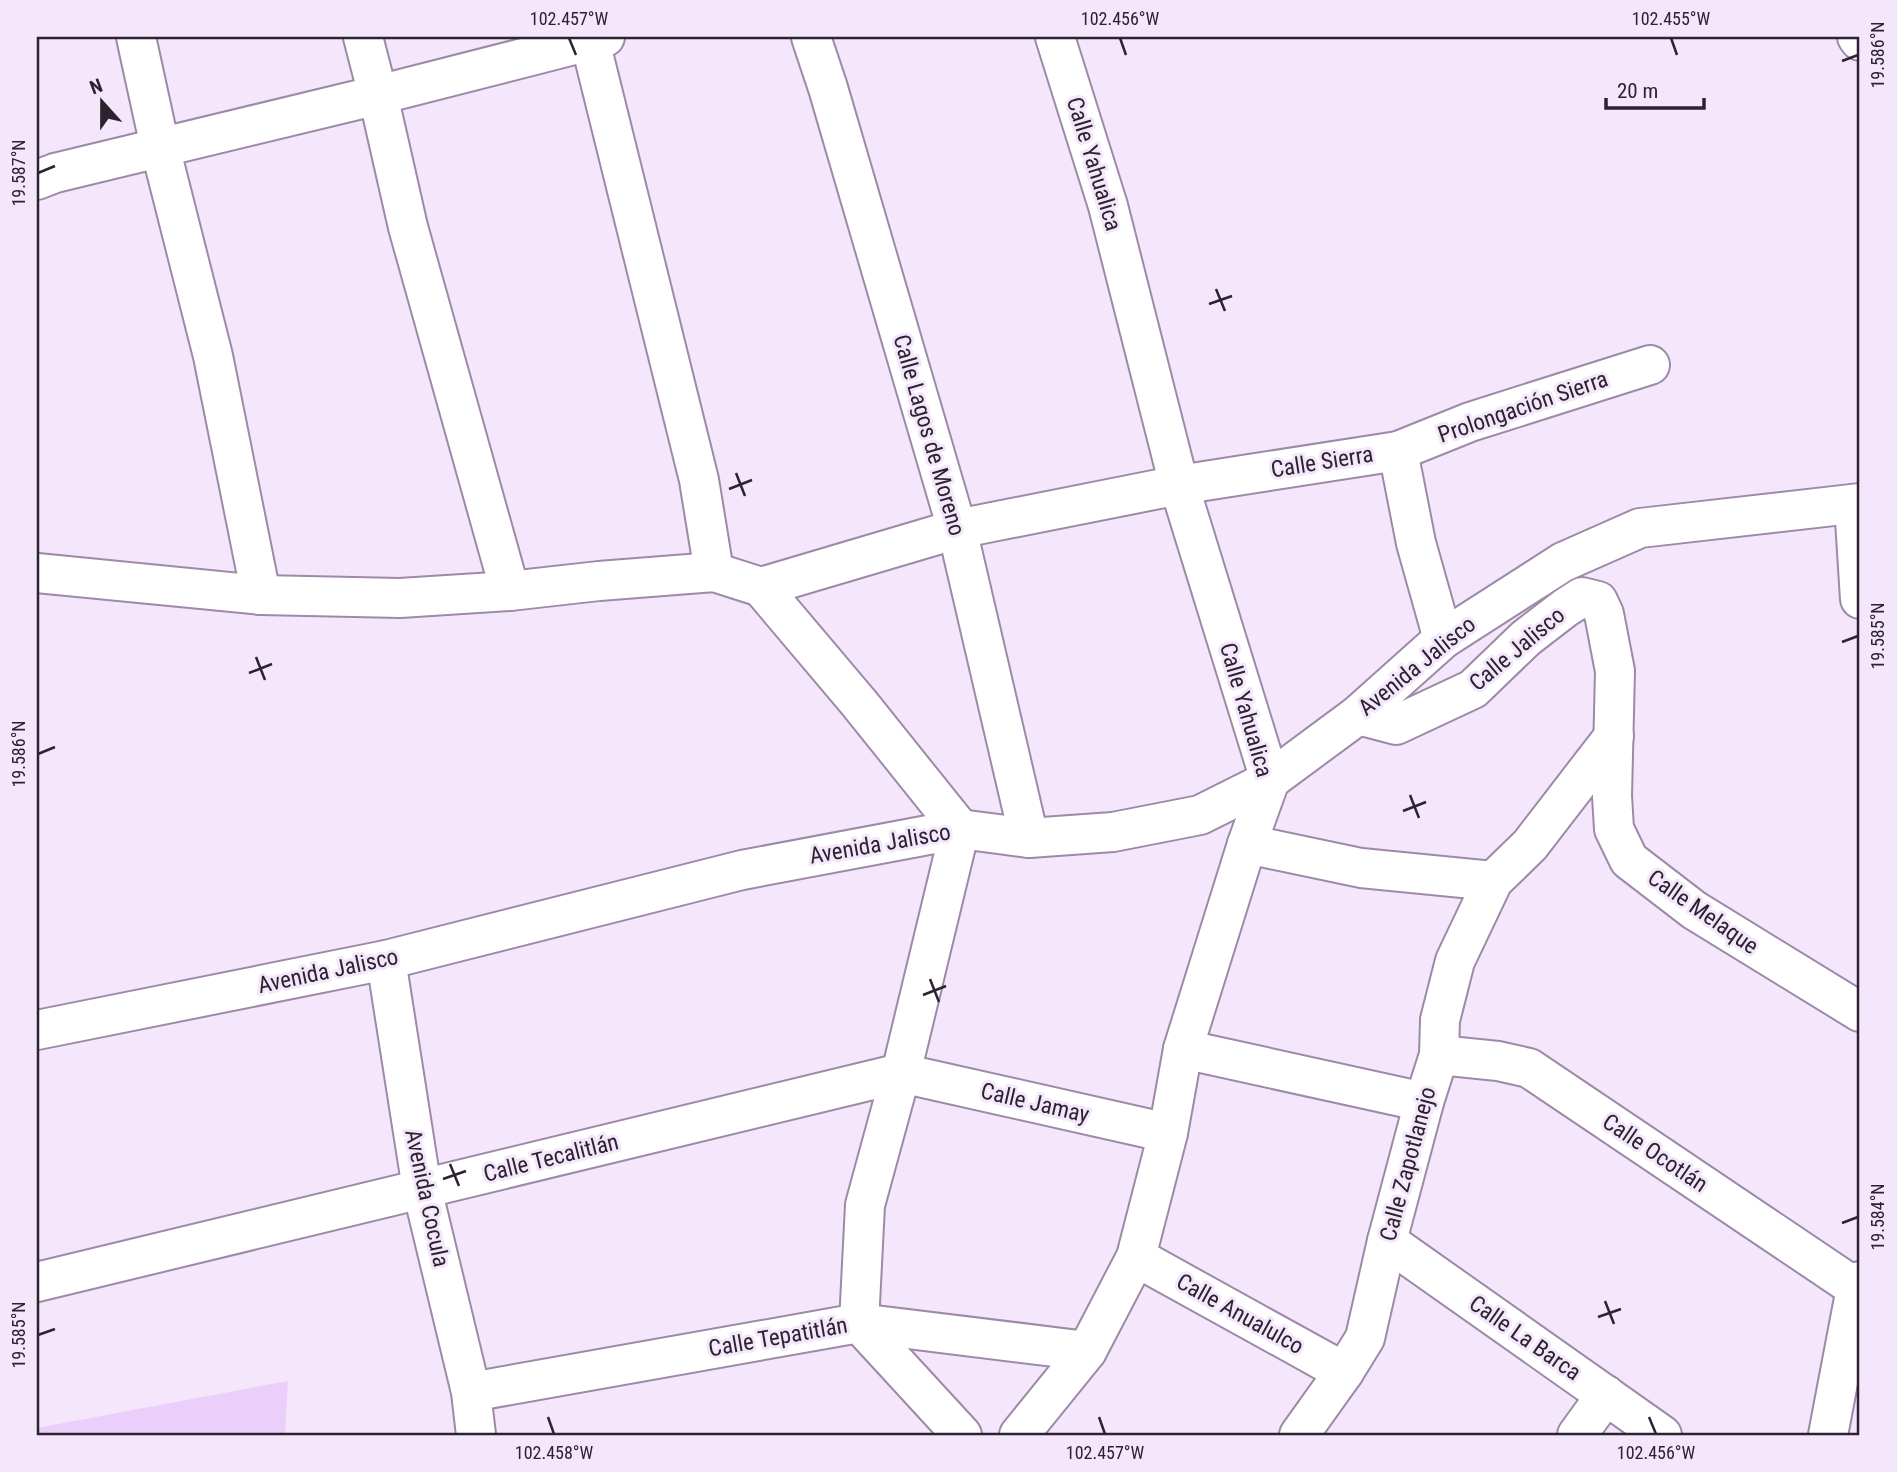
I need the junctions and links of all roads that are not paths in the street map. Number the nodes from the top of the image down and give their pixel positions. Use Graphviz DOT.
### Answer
graph roads {
  1 [pos="136,37"];
  2 [pos="363,37"];
  3 [pos="811,37"];
  4 [pos="1055,37"];
  5 [pos="595,38"];
  6 [pos="378,94"];
  7 [pos="160,147"];
  8 [pos="37,180"];
  9 [pos="1650,365"];
  10 [pos="1398,450"];
  11 [pos="1179,485"];
  12 [pos="1857,504"];
  13 [pos="957,529"];
  14 [pos="714,572"];
  15 [pos="37,573"];
  16 [pos="761,587"];
  17 [pos="510,591"];
  18 [pos="261,595"];
  19 [pos="1860,599"];
  20 [pos="1598,601"];
  21 [pos="1443,639"];
  22 [pos="1357,715"];
  23 [pos="1614,736"];
  24 [pos="1270,780"];
  25 [pos="960,829"];
  26 [pos="1029,838"];
  27 [pos="1248,844"];
  28 [pos="1493,881"];
  29 [pos="386,960"];
  30 [pos="1860,1013"];
  31 [pos="37,1030"];
  32 [pos="1184,1049"];
  33 [pos="1438,1055"];
  34 [pos="901,1073"];
  35 [pos="1424,1102"];
  36 [pos="1168,1133"];
  37 [pos="422,1189"];
  38 [pos="1387,1241"];
  39 [pos="1136,1257"];
  40 [pos="37,1282"];
  41 [pos="1858,1285"];
  42 [pos="859,1323"];
  43 [pos="1087,1351"];
  44 [pos="1344,1372"];
  45 [pos="471,1392"];
  46 [pos="1606,1395"];
  47 [pos="476,1435"];
  48 [pos="962,1435"];
  49 [pos="1019,1435"];
  50 [pos="1299,1435"];
  51 [pos="1577,1435"];
  52 [pos="1662,1435"];
  53 [pos="1828,1435"];
  1 -- 7 [label="street"];
  2 -- 6 [label="street"];
  3 -- 13 [label="street, Calle Lagos de Moreno"];
  4 -- 11 [label="street, Calle Yahualica"];
  5 -- 6 [label="street"];
  5 -- 14 [label="street"];
  6 -- 7 [label="street"];
  6 -- 17 [label="street"];
  7 -- 8 [label="street"];
  7 -- 18 [label="street"];
  9 -- 10 [label="street, Prolongación Sierra"];
  10 -- 11 [label="street, Calle Sierra"];
  10 -- 21 [label="street, Calle Sierra"];
  11 -- 13 [label="street, Calle Sierra"];
  11 -- 24 [label="street, Calle Yahualica"];
  12 -- 19 [label="street"];
  12 -- 21 [label="street, Avenida Jalisco"];
  13 -- 16 [label="street, Calle Sierra"];
  13 -- 26 [label="street, Calle Lagos de Moreno"];
  14 -- 16 [label="street"];
  14 -- 17 [label="street"];
  15 -- 18 [label="street"];
  16 -- 25 [label="street"];
  17 -- 18 [label="street"];
  20 -- 22 [label="street, Calle Jalisco"];
  20 -- 23 [label="street, Calle Melaque"];
  21 -- 22 [label="street, Avenida Jalisco"];
  22 -- 24 [label="street, Avenida Jalisco"];
  23 -- 28 [label="street, Calle Zapotlanejo"];
  23 -- 30 [label="street, Calle Melaque"];
  24 -- 26 [label="street, Avenida Jalisco"];
  24 -- 27 [label="street, Calle Yahualica"];
  25 -- 26 [label="street, Avenida Jalisco"];
  25 -- 29 [label="street, Avenida Jalisco"];
  25 -- 34 [label="street"];
  27 -- 28 [label="street"];
  27 -- 32 [label="street, Calle Yahualica"];
  28 -- 33 [label="street, Calle Zapotlanejo"];
  29 -- 31 [label="street, Avenida Jalisco"];
  29 -- 37 [label="street, Avenida Cocula"];
  32 -- 35 [label="street"];
  32 -- 36 [label="street, Calle Yahualica"];
  33 -- 35 [label="street, Calle Zapotlanejo"];
  33 -- 41 [label="street, Calle Ocotlán"];
  34 -- 36 [label="street, Calle Jamay"];
  34 -- 37 [label="street, Calle Tecalitlán"];
  34 -- 42 [label="street"];
  35 -- 38 [label="street, Calle Zapotlanejo"];
  36 -- 39 [label="street, Calle Yahualica"];
  37 -- 40 [label="street, Calle Tecalitlán"];
  37 -- 45 [label="street, Avenida Cocula"];
  38 -- 44 [label="street, Calle Zapotlanejo"];
  38 -- 46 [label="street, Calle La Barca"];
  39 -- 43 [label="street, Calle Yahualica"];
  39 -- 44 [label="street, Calle Anualulco"];
  41 -- 53 [label="street"];
  42 -- 43 [label="street, Calle Tepatitlán"];
  42 -- 45 [label="street, Calle Tepatitlán"];
  42 -- 48 [label="street"];
  43 -- 49 [label="street, Calle Yahualica"];
  44 -- 50 [label="street, Calle Zapotlanejo"];
  45 -- 47 [label="street, Avenida Cocula"];
  46 -- 51 [label="street"];
  46 -- 52 [label="street, Calle La Barca"];
}
